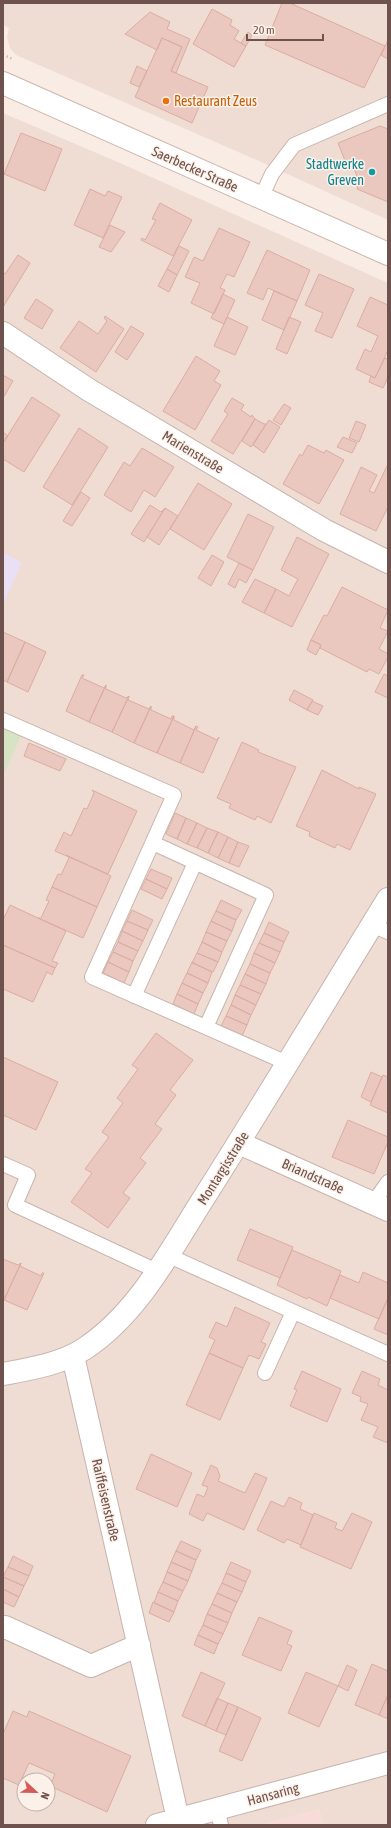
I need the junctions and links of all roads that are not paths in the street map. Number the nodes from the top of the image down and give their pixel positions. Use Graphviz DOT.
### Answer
graph roads {
  1 [pos="3,83"];
  2 [pos="388,104"];
  3 [pos="261,198"];
  4 [pos="388,254"];
  5 [pos="3,333"];
  6 [pos="388,562"];
  7 [pos="3,720"];
  8 [pos="153,843"];
  9 [pos="195,863"];
  10 [pos="388,899"];
  11 [pos="380,929"];
  12 [pos="134,996"];
  13 [pos="206,1027"];
  14 [pos="287,1063"];
  15 [pos="238,1143"];
  16 [pos="3,1164"];
  17 [pos="388,1182"];
  18 [pos="380,1206"];
  19 [pos="162,1263"];
  20 [pos="293,1312"];
  21 [pos="388,1354"];
  22 [pos="73,1356"];
  23 [pos="265,1373"];
  24 [pos="3,1374"];
  25 [pos="3,1628"];
  26 [pos="139,1645"];
  27 [pos="388,1763"];
  28 [pos="219,1817"];
  29 [pos="178,1818"];
  30 [pos="157,1825"];
  1 -- 3 [label="street, Saerbecker Straße"];
  2 -- 3 [label="lane"];
  3 -- 4 [label="street, Saerbecker Straße"];
  5 -- 6 [label="street, Marienstraße"];
  7 -- 8 [label="lane"];
  8 -- 9 [label="lane"];
  8 -- 12 [label="lane"];
  9 -- 12 [label="lane"];
  9 -- 13 [label="lane"];
  10 -- 11 [label="street, Montargisstraße"];
  11 -- 14 [label="street, Montargisstraße"];
  12 -- 13 [label="lane"];
  13 -- 14 [label="lane"];
  14 -- 15 [label="street, Montargisstraße"];
  15 -- 18 [label="street, Briandstraße"];
  15 -- 19 [label="street, Montargisstraße"];
  16 -- 19 [label="lane"];
  17 -- 18 [label="lane"];
  19 -- 20 [label="lane"];
  19 -- 22 [label="street, Montargisstraße"];
  20 -- 21 [label="lane"];
  20 -- 23 [label="lane"];
  22 -- 24 [label="street, Montargisstraße"];
  22 -- 26 [label="street, Raiffeisenstraße"];
  25 -- 26 [label="street"];
  26 -- 29 [label="street, Raiffeisenstraße"];
  27 -- 28 [label="street, Hansaring"];
  28 -- 29 [label="street, Hansaring"];
  29 -- 30 [label="street, Hansaring"];
}
